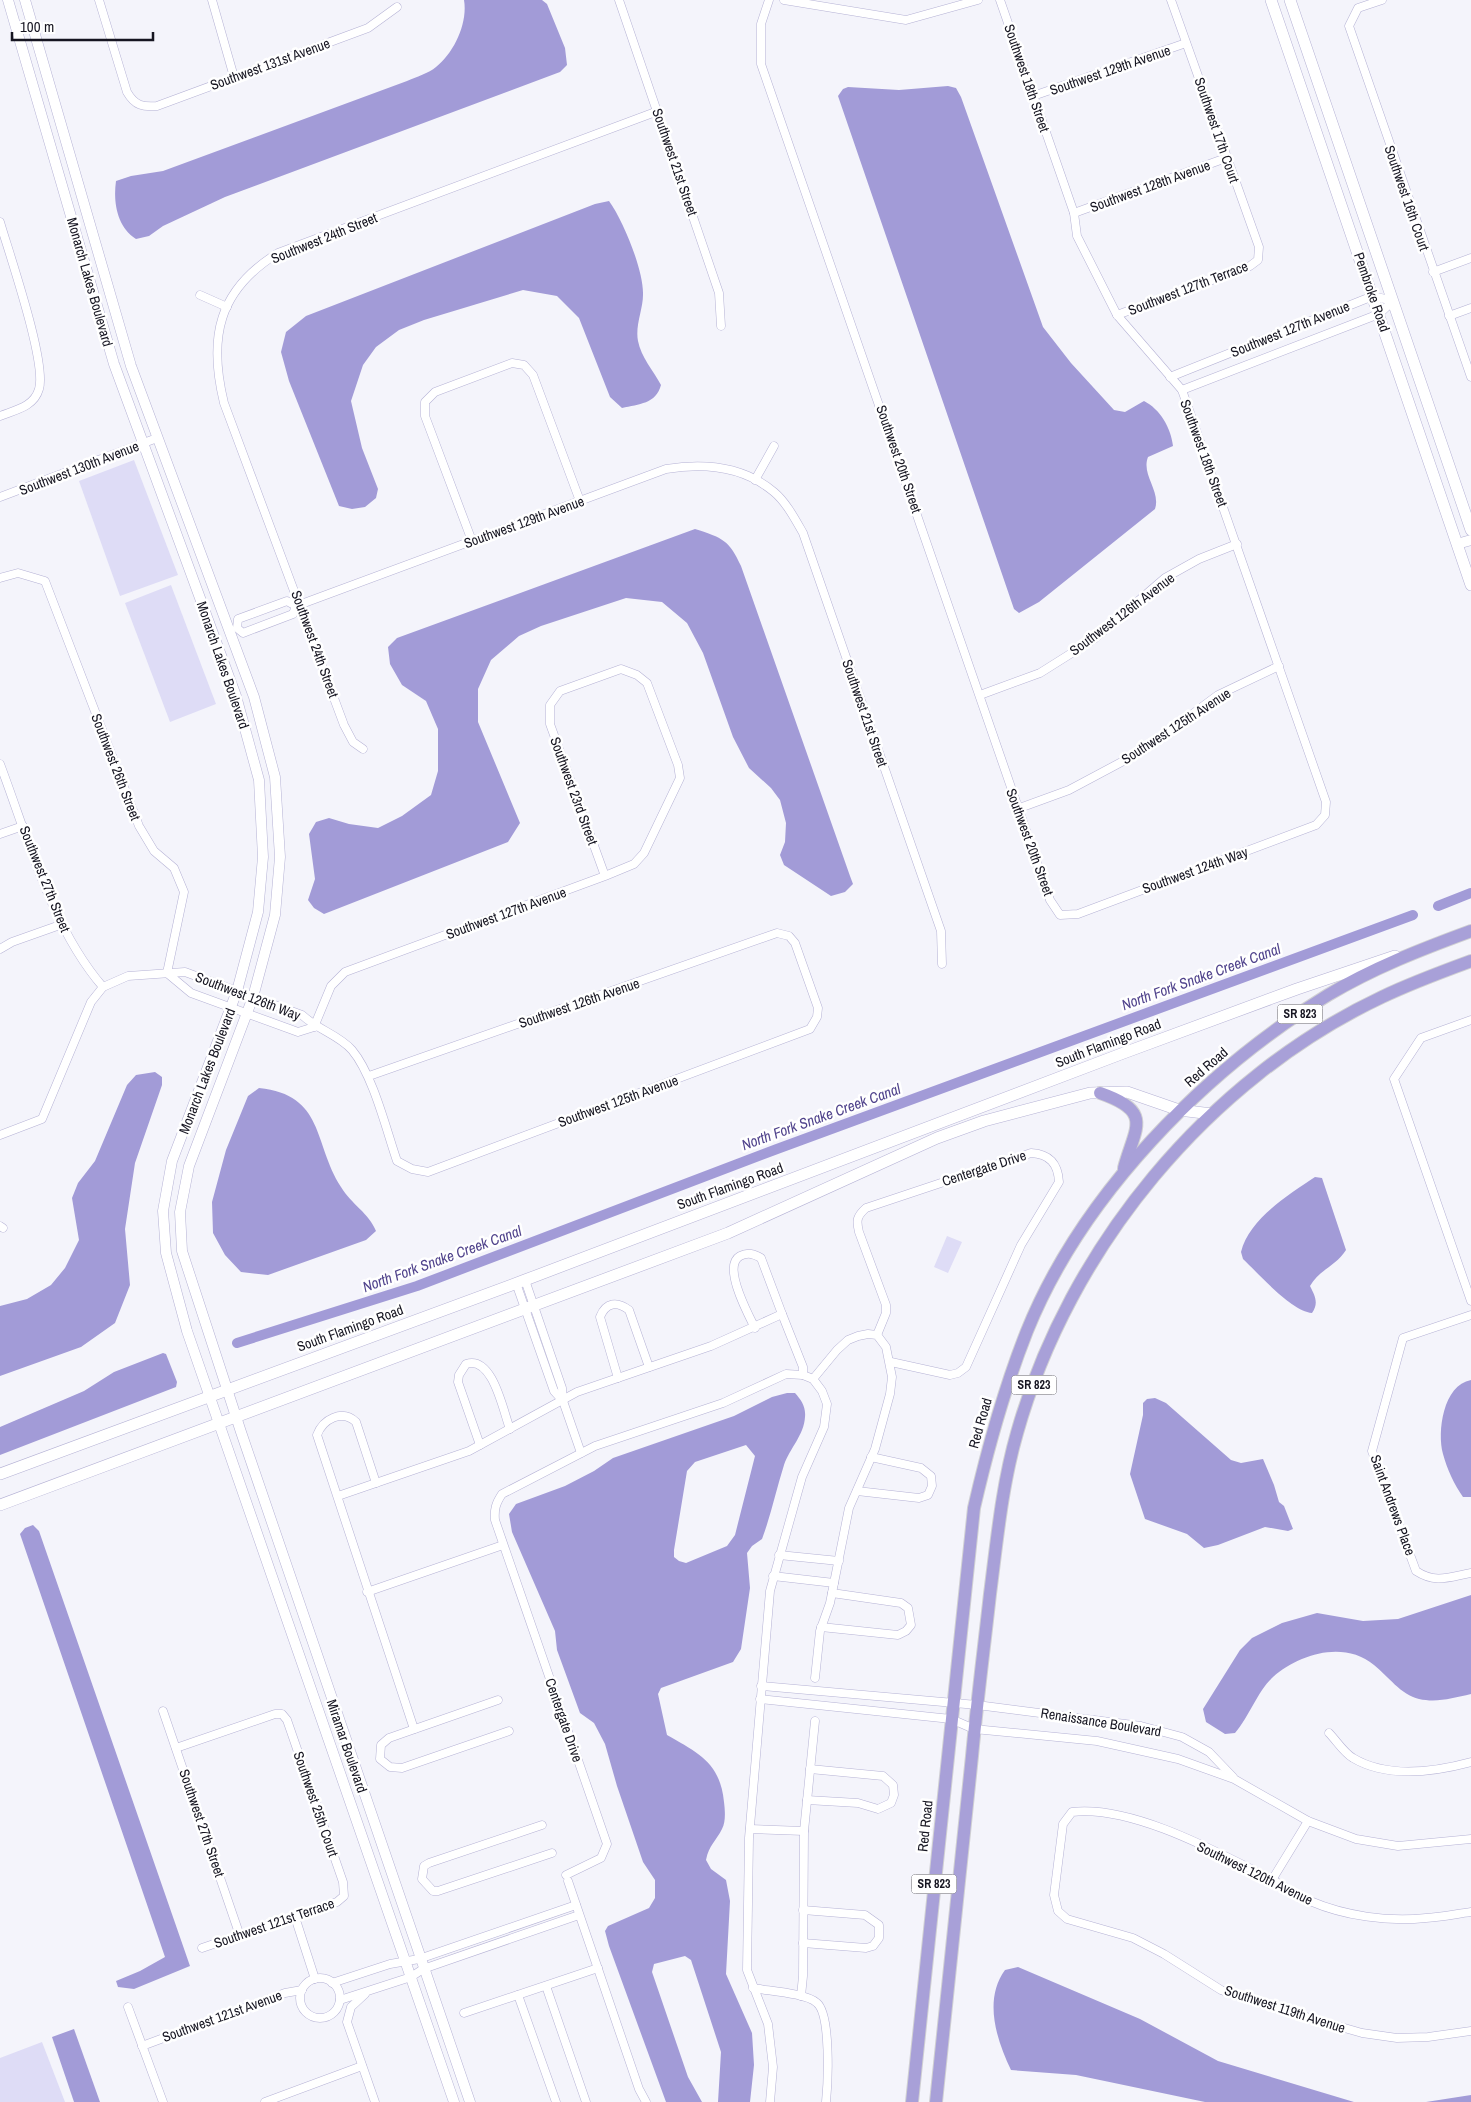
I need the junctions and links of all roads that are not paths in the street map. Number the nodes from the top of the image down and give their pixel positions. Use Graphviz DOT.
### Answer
graph roads {
  1 [pos="8,0"];
  2 [pos="25,0"];
  3 [pos="99,0"];
  4 [pos="212,0"];
  5 [pos="619,0"];
  6 [pos="769,0"];
  7 [pos="784,0"];
  8 [pos="978,0"];
  9 [pos="1000,0"];
  10 [pos="1172,0"];
  11 [pos="1272,0"];
  12 [pos="1290,0"];
  13 [pos="1382,0"];
  14 [pos="397,7"];
  15 [pos="1186,43"];
  16 [pos="234,77"];
  17 [pos="1034,96"];
  18 [pos="658,111"];
  19 [pos="1226,158"];
  20 [pos="1074,213"];
  21 [pos="0,222"];
  22 [pos="1471,258"];
  23 [pos="1258,260"];
  24 [pos="1433,272"];
  25 [pos="200,295"];
  26 [pos="1373,296"];
  27 [pos="1392,301"];
  28 [pos="227,307"];
  29 [pos="1471,308"];
  30 [pos="1379,314"];
  31 [pos="1117,315"];
  32 [pos="1448,316"];
  33 [pos="721,326"];
  34 [pos="1170,377"];
  35 [pos="1471,378"];
  36 [pos="1182,390"];
  37 [pos="0,416"];
  38 [pos="157,438"];
  39 [pos="142,444"];
  40 [pos="774,446"];
  41 [pos="754,480"];
  42 [pos="0,497"];
  43 [pos="580,501"];
  44 [pos="1471,530"];
  45 [pos="1471,540"];
  46 [pos="472,541"];
  47 [pos="1237,544"];
  48 [pos="1457,544"];
  49 [pos="0,578"];
  50 [pos="1471,585"];
  51 [pos="298,605"];
  52 [pos="233,630"];
  53 [pos="1279,666"];
  54 [pos="980,695"];
  55 [pos="363,749"];
  56 [pos="0,764"];
  57 [pos="680,778"];
  58 [pos="1017,809"];
  59 [pos="1325,816"];
  60 [pos="23,826"];
  61 [pos="0,834"];
  62 [pos="605,876"];
  63 [pos="1060,915"];
  64 [pos="60,925"];
  65 [pos="1471,931"];
  66 [pos="1437,943"];
  67 [pos="0,949"];
  68 [pos="1471,961"];
  69 [pos="942,964"];
  70 [pos="167,973"];
  71 [pos="103,987"];
  72 [pos="237,991"];
  73 [pos="253,997"];
  74 [pos="231,1007"];
  75 [pos="247,1013"];
  76 [pos="817,1017"];
  77 [pos="1471,1020"];
  78 [pos="314,1027"];
  79 [pos="369,1076"];
  80 [pos="1100,1093"];
  81 [pos="1180,1110"];
  82 [pos="1212,1114"];
  83 [pos="0,1135"];
  84 [pos="1122,1177"];
  85 [pos="520,1282"];
  86 [pos="1471,1301"];
  87 [pos="530,1309"];
  88 [pos="782,1314"];
  89 [pos="1471,1315"];
  90 [pos="755,1328"];
  91 [pos="877,1335"];
  92 [pos="890,1362"];
  93 [pos="553,1363"];
  94 [pos="545,1366"];
  95 [pos="649,1367"];
  96 [pos="803,1375"];
  97 [pos="618,1378"];
  98 [pos="813,1379"];
  99 [pos="228,1389"];
  100 [pos="209,1396"];
  101 [pos="563,1401"];
  102 [pos="236,1417"];
  103 [pos="220,1422"];
  104 [pos="510,1429"];
  105 [pos="480,1445"];
  106 [pos="581,1453"];
  107 [pos="871,1457"];
  108 [pos="0,1474"];
  109 [pos="376,1483"];
  110 [pos="857,1491"];
  111 [pos="338,1496"];
  112 [pos="0,1505"];
  113 [pos="503,1545"];
  114 [pos="779,1555"];
  115 [pos="839,1561"];
  116 [pos="1471,1573"];
  117 [pos="773,1576"];
  118 [pos="834,1584"];
  119 [pos="367,1592"];
  120 [pos="832,1593"];
  121 [pos="821,1627"];
  122 [pos="815,1678"];
  123 [pos="761,1686"];
  124 [pos="760,1699"];
  125 [pos="498,1700"];
  126 [pos="952,1704"];
  127 [pos="977,1705"];
  128 [pos="163,1711"];
  129 [pos="951,1718"];
  130 [pos="815,1721"];
  131 [pos="414,1729"];
  132 [pos="974,1729"];
  133 [pos="509,1731"];
  134 [pos="1330,1733"];
  135 [pos="176,1748"];
  136 [pos="1471,1762"];
  137 [pos="810,1769"];
  138 [pos="1234,1779"];
  139 [pos="807,1800"];
  140 [pos="1308,1821"];
  141 [pos="542,1825"];
  142 [pos="750,1829"];
  143 [pos="804,1831"];
  144 [pos="1471,1839"];
  145 [pos="552,1853"];
  146 [pos="1272,1880"];
  147 [pos="344,1896"];
  148 [pos="576,1905"];
  149 [pos="804,1910"];
  150 [pos="1058,1911"];
  151 [pos="1471,1912"];
  152 [pos="580,1915"];
  153 [pos="295,1917"];
  154 [pos="521,1924"];
  155 [pos="524,1934"];
  156 [pos="240,1936"];
  157 [pos="804,1943"];
  158 [pos="202,1948"];
  159 [pos="420,1958"];
  160 [pos="405,1961"];
  161 [pos="598,1968"];
  162 [pos="423,1969"];
  163 [pos="411,1977"];
  164 [pos="315,1979"];
  165 [pos="332,1983"];
  166 [pos="546,1986"];
  167 [pos="753,1988"];
  168 [pos="302,1990"];
  169 [pos="370,1991"];
  170 [pos="518,1995"];
  171 [pos="801,1996"];
  172 [pos="340,2000"];
  173 [pos="128,2008"];
  174 [pos="335,2012"];
  175 [pos="464,2013"];
  176 [pos="347,2022"];
  177 [pos="1471,2031"];
  178 [pos="142,2046"];
  179 [pos="362,2066"];
  180 [pos="163,2102"];
  181 [pos="265,2102"];
  182 [pos="375,2102"];
  183 [pos="454,2102"];
  184 [pos="470,2102"];
  185 [pos="556,2102"];
  186 [pos="586,2102"];
  187 [pos="646,2102"];
  188 [pos="770,2102"];
  189 [pos="826,2102"];
  190 [pos="912,2102"];
  191 [pos="936,2102"];
  1 -- 39 [label="street, Monarch Lakes Boulevard"];
  2 -- 38 [label="street, Monarch Lakes Boulevard"];
  3 -- 16 [label="street, Southwest 131st Avenue"];
  4 -- 16 [label="street"];
  5 -- 18 [label="street, Southwest 21st Street"];
  6 -- 54 [label="street, Southwest 20th Street"];
  7 -- 8 [label="street"];
  9 -- 17 [label="street, Southwest 18th Street"];
  10 -- 15 [label="street, Southwest 17th Court"];
  11 -- 26 [label="main road, Pembroke Road"];
  12 -- 27 [label="main road, Pembroke Road"];
  13 -- 24 [label="street, Southwest 16th Court"];
  14 -- 16 [label="street, Southwest 131st Avenue"];
  15 -- 17 [label="street, Southwest 129th Avenue"];
  15 -- 19 [label="street, Southwest 17th Court"];
  17 -- 20 [label="street, Southwest 18th Street"];
  18 -- 28 [label="street, Southwest 24th Street"];
  18 -- 33 [label="street, Southwest 21st Street"];
  19 -- 20 [label="street, Southwest 128th Avenue"];
  19 -- 23 [label="street, Southwest 17th Court"];
  20 -- 31 [label="street, Southwest 18th Street"];
  21 -- 37 [label="street"];
  22 -- 24 [label="street"];
  23 -- 31 [label="street, Southwest 127th Terrace"];
  24 -- 32 [label="street, Southwest 16th Court"];
  25 -- 28 [label="street"];
  26 -- 27 [label="street"];
  26 -- 30 [label="main road, Pembroke Road"];
  26 -- 34 [label="street, Southwest 127th Avenue"];
  27 -- 30 [label="street, Southwest 127th Avenue"];
  27 -- 44 [label="main road, Pembroke Road"];
  28 -- 51 [label="street, Southwest 24th Street"];
  29 -- 32 [label="street"];
  30 -- 36 [label="street, Southwest 127th Avenue"];
  30 -- 48 [label="main road, Pembroke Road"];
  31 -- 34 [label="street, Southwest 18th Street"];
  32 -- 35 [label="street, Southwest 16th Court"];
  34 -- 36 [label="street, Southwest 18th Street"];
  36 -- 47 [label="street, Southwest 18th Street"];
  38 -- 39 [label="street, Southwest 130th Avenue"];
  38 -- 52 [label="street, Monarch Lakes Boulevard"];
  39 -- 42 [label="street, Southwest 130th Avenue"];
  39 -- 72 [label="street, Monarch Lakes Boulevard"];
  40 -- 41 [label="street"];
  41 -- 43 [label="street, Southwest 129th Avenue"];
  41 -- 69 [label="street, Southwest 21st Street"];
  43 -- 46 [label="street, Southwest 129th Avenue"];
  43 -- 46 [label="street"];
  45 -- 48 [label="street"];
  46 -- 51 [label="street, Southwest 129th Avenue"];
  47 -- 53 [label="street, Southwest 18th Street"];
  47 -- 54 [label="street, Southwest 126th Avenue"];
  48 -- 50 [label="main road, Pembroke Road"];
  49 -- 70 [label="street, Southwest 26th Street"];
  51 -- 52 [label="street, Southwest 129th Avenue"];
  51 -- 52 [label="street, Southwest 129th Avenue"];
  51 -- 55 [label="street, Southwest 24th Street"];
  52 -- 73 [label="street, Monarch Lakes Boulevard"];
  53 -- 58 [label="street, Southwest 125th Avenue"];
  53 -- 59 [label="street, Southwest 18th Street"];
  54 -- 58 [label="street, Southwest 20th Street"];
  56 -- 60 [label="street, Southwest 27th Street"];
  57 -- 62 [label="street, Southwest 127th Avenue"];
  57 -- 62 [label="street, Southwest 23rd Street"];
  58 -- 63 [label="street, Southwest 20th Street"];
  59 -- 63 [label="street, Southwest 124th Way"];
  60 -- 61 [label="street"];
  60 -- 64 [label="street, Southwest 27th Street"];
  62 -- 78 [label="street, Southwest 127th Avenue"];
  64 -- 67 [label="street"];
  64 -- 71 [label="street, Southwest 27th Street"];
  65 -- 66 [label="highway, South Flamingo Road / SR 823"];
  66 -- 81 [label="highway, Red Road / SR 823"];
  66 -- 85 [label="main road, South Flamingo Road"];
  68 -- 82 [label="highway, SR 823"];
  70 -- 71 [label="street, Southwest 126th Way"];
  70 -- 72 [label="street, Southwest 126th Way"];
  70 -- 74 [label="street, Southwest 126th Way"];
  71 -- 83 [label="street"];
  72 -- 73 [label="street, Southwest 126th Way"];
  72 -- 74 [label="street, Monarch Lakes Boulevard"];
  73 -- 75 [label="street, Monarch Lakes Boulevard"];
  73 -- 78 [label="street, Southwest 126th Way"];
  74 -- 75 [label="street, Southwest 126th Way"];
  74 -- 100 [label="street, Monarch Lakes Boulevard"];
  75 -- 78 [label="street, Southwest 126th Way"];
  75 -- 99 [label="street, Monarch Lakes Boulevard"];
  76 -- 79 [label="street, Southwest 126th Avenue"];
  76 -- 79 [label="street, Southwest 125th Avenue"];
  77 -- 86 [label="street"];
  78 -- 79 [label="street"];
  80 -- 81 [label="main road"];
  80 -- 84 [label="highway"];
  80 -- 87 [label="main road"];
  81 -- 82 [label="main road"];
  81 -- 84 [label="highway, Red Road / SR 823"];
  82 -- 127 [label="highway, SR 823"];
  84 -- 126 [label="highway, Red Road / SR 823"];
  85 -- 87 [label="street"];
  85 -- 99 [label="main road, South Flamingo Road"];
  87 -- 93 [label="street"];
  87 -- 94 [label="street"];
  87 -- 102 [label="main road"];
  88 -- 90 [label="street"];
  88 -- 90 [label="street"];
  88 -- 96 [label="street"];
  89 -- 116 [label="street, Saint Andrews Place"];
  90 -- 95 [label="street"];
  91 -- 92 [label="street"];
  91 -- 92 [label="street, Centergate Drive"];
  91 -- 98 [label="street"];
  92 -- 107 [label="street"];
  93 -- 94 [label="street"];
  93 -- 101 [label="street"];
  94 -- 101 [label="street"];
  95 -- 97 [label="street"];
  95 -- 97 [label="street"];
  96 -- 98 [label="street, Centergate Drive"];
  96 -- 106 [label="street, Centergate Drive"];
  97 -- 101 [label="street"];
  98 -- 114 [label="street"];
  99 -- 100 [label="main road, South Flamingo Road"];
  99 -- 102 [label="street, Miramar Boulevard"];
  100 -- 103 [label="street, Miramar Boulevard"];
  100 -- 108 [label="main road, South Flamingo Road"];
  101 -- 104 [label="street"];
  101 -- 106 [label="street"];
  102 -- 103 [label="main road"];
  102 -- 159 [label="street, Miramar Boulevard"];
  103 -- 112 [label="main road"];
  103 -- 160 [label="street, Miramar Boulevard"];
  104 -- 105 [label="street"];
  104 -- 105 [label="street"];
  105 -- 109 [label="street"];
  106 -- 113 [label="street, Centergate Drive"];
  107 -- 110 [label="street"];
  107 -- 110 [label="street"];
  109 -- 111 [label="street"];
  109 -- 111 [label="street"];
  110 -- 115 [label="street"];
  111 -- 119 [label="street"];
  113 -- 119 [label="street"];
  113 -- 148 [label="street, Centergate Drive"];
  114 -- 115 [label="street"];
  114 -- 117 [label="street"];
  115 -- 118 [label="street"];
  117 -- 118 [label="street"];
  117 -- 123 [label="street"];
  118 -- 120 [label="street"];
  119 -- 131 [label="street"];
  120 -- 121 [label="street"];
  120 -- 121 [label="street"];
  121 -- 122 [label="street"];
  123 -- 124 [label="street"];
  123 -- 126 [label="street"];
  124 -- 129 [label="street"];
  124 -- 142 [label="street"];
  125 -- 131 [label="street"];
  126 -- 127 [label="street, Renaissance Boulevard"];
  126 -- 129 [label="highway, Red Road / SR 823"];
  127 -- 132 [label="highway, SR 823"];
  127 -- 138 [label="street, Renaissance Boulevard"];
  128 -- 135 [label="street, Southwest 27th Street"];
  129 -- 132 [label="street, Renaissance Boulevard"];
  129 -- 190 [label="highway, Red Road / SR 823"];
  130 -- 137 [label="street"];
  131 -- 133 [label="street"];
  132 -- 138 [label="street, Renaissance Boulevard"];
  132 -- 191 [label="highway, SR 823"];
  134 -- 136 [label="street"];
  135 -- 147 [label="street, Southwest 25th Court"];
  135 -- 156 [label="street, Southwest 27th Street"];
  137 -- 139 [label="street"];
  137 -- 139 [label="street"];
  138 -- 140 [label="street, Renaissance Boulevard"];
  139 -- 143 [label="street"];
  140 -- 144 [label="street, Renaissance Boulevard"];
  140 -- 146 [label="street"];
  141 -- 145 [label="street"];
  142 -- 143 [label="street"];
  142 -- 167 [label="street"];
  143 -- 149 [label="street"];
  146 -- 150 [label="street, Southwest 120th Avenue"];
  146 -- 151 [label="street, Southwest 120th Avenue"];
  147 -- 153 [label="street, Southwest 121st Terrace"];
  148 -- 152 [label="street, Centergate Drive"];
  148 -- 154 [label="street"];
  149 -- 157 [label="street"];
  149 -- 157 [label="street"];
  150 -- 177 [label="street, Southwest 119th Avenue"];
  152 -- 155 [label="street"];
  152 -- 161 [label="street, Centergate Drive"];
  153 -- 156 [label="street, Southwest 121st Terrace"];
  153 -- 164 [label="street"];
  154 -- 155 [label="street"];
  154 -- 159 [label="street"];
  155 -- 162 [label="street"];
  156 -- 158 [label="street, Southwest 121st Terrace"];
  157 -- 171 [label="street"];
  159 -- 160 [label="street"];
  159 -- 162 [label="street, Miramar Boulevard"];
  160 -- 163 [label="street, Miramar Boulevard"];
  160 -- 165 [label="street"];
  161 -- 166 [label="street"];
  161 -- 187 [label="street, Centergate Drive"];
  162 -- 163 [label="street"];
  162 -- 184 [label="street, Miramar Boulevard"];
  163 -- 169 [label="street"];
  163 -- 183 [label="street, Miramar Boulevard"];
  164 -- 165 [label="street"];
  164 -- 168 [label="street"];
  165 -- 172 [label="street"];
  166 -- 170 [label="street"];
  166 -- 186 [label="street"];
  167 -- 171 [label="street"];
  167 -- 188 [label="street"];
  168 -- 174 [label="street"];
  168 -- 178 [label="street, Southwest 121st Avenue"];
  169 -- 172 [label="street"];
  169 -- 176 [label="street"];
  170 -- 175 [label="street"];
  170 -- 185 [label="street"];
  171 -- 189 [label="street"];
  172 -- 174 [label="street"];
  173 -- 178 [label="street"];
  174 -- 176 [label="street"];
  176 -- 179 [label="street"];
  178 -- 180 [label="street"];
  179 -- 181 [label="street"];
  179 -- 182 [label="street"];
}
